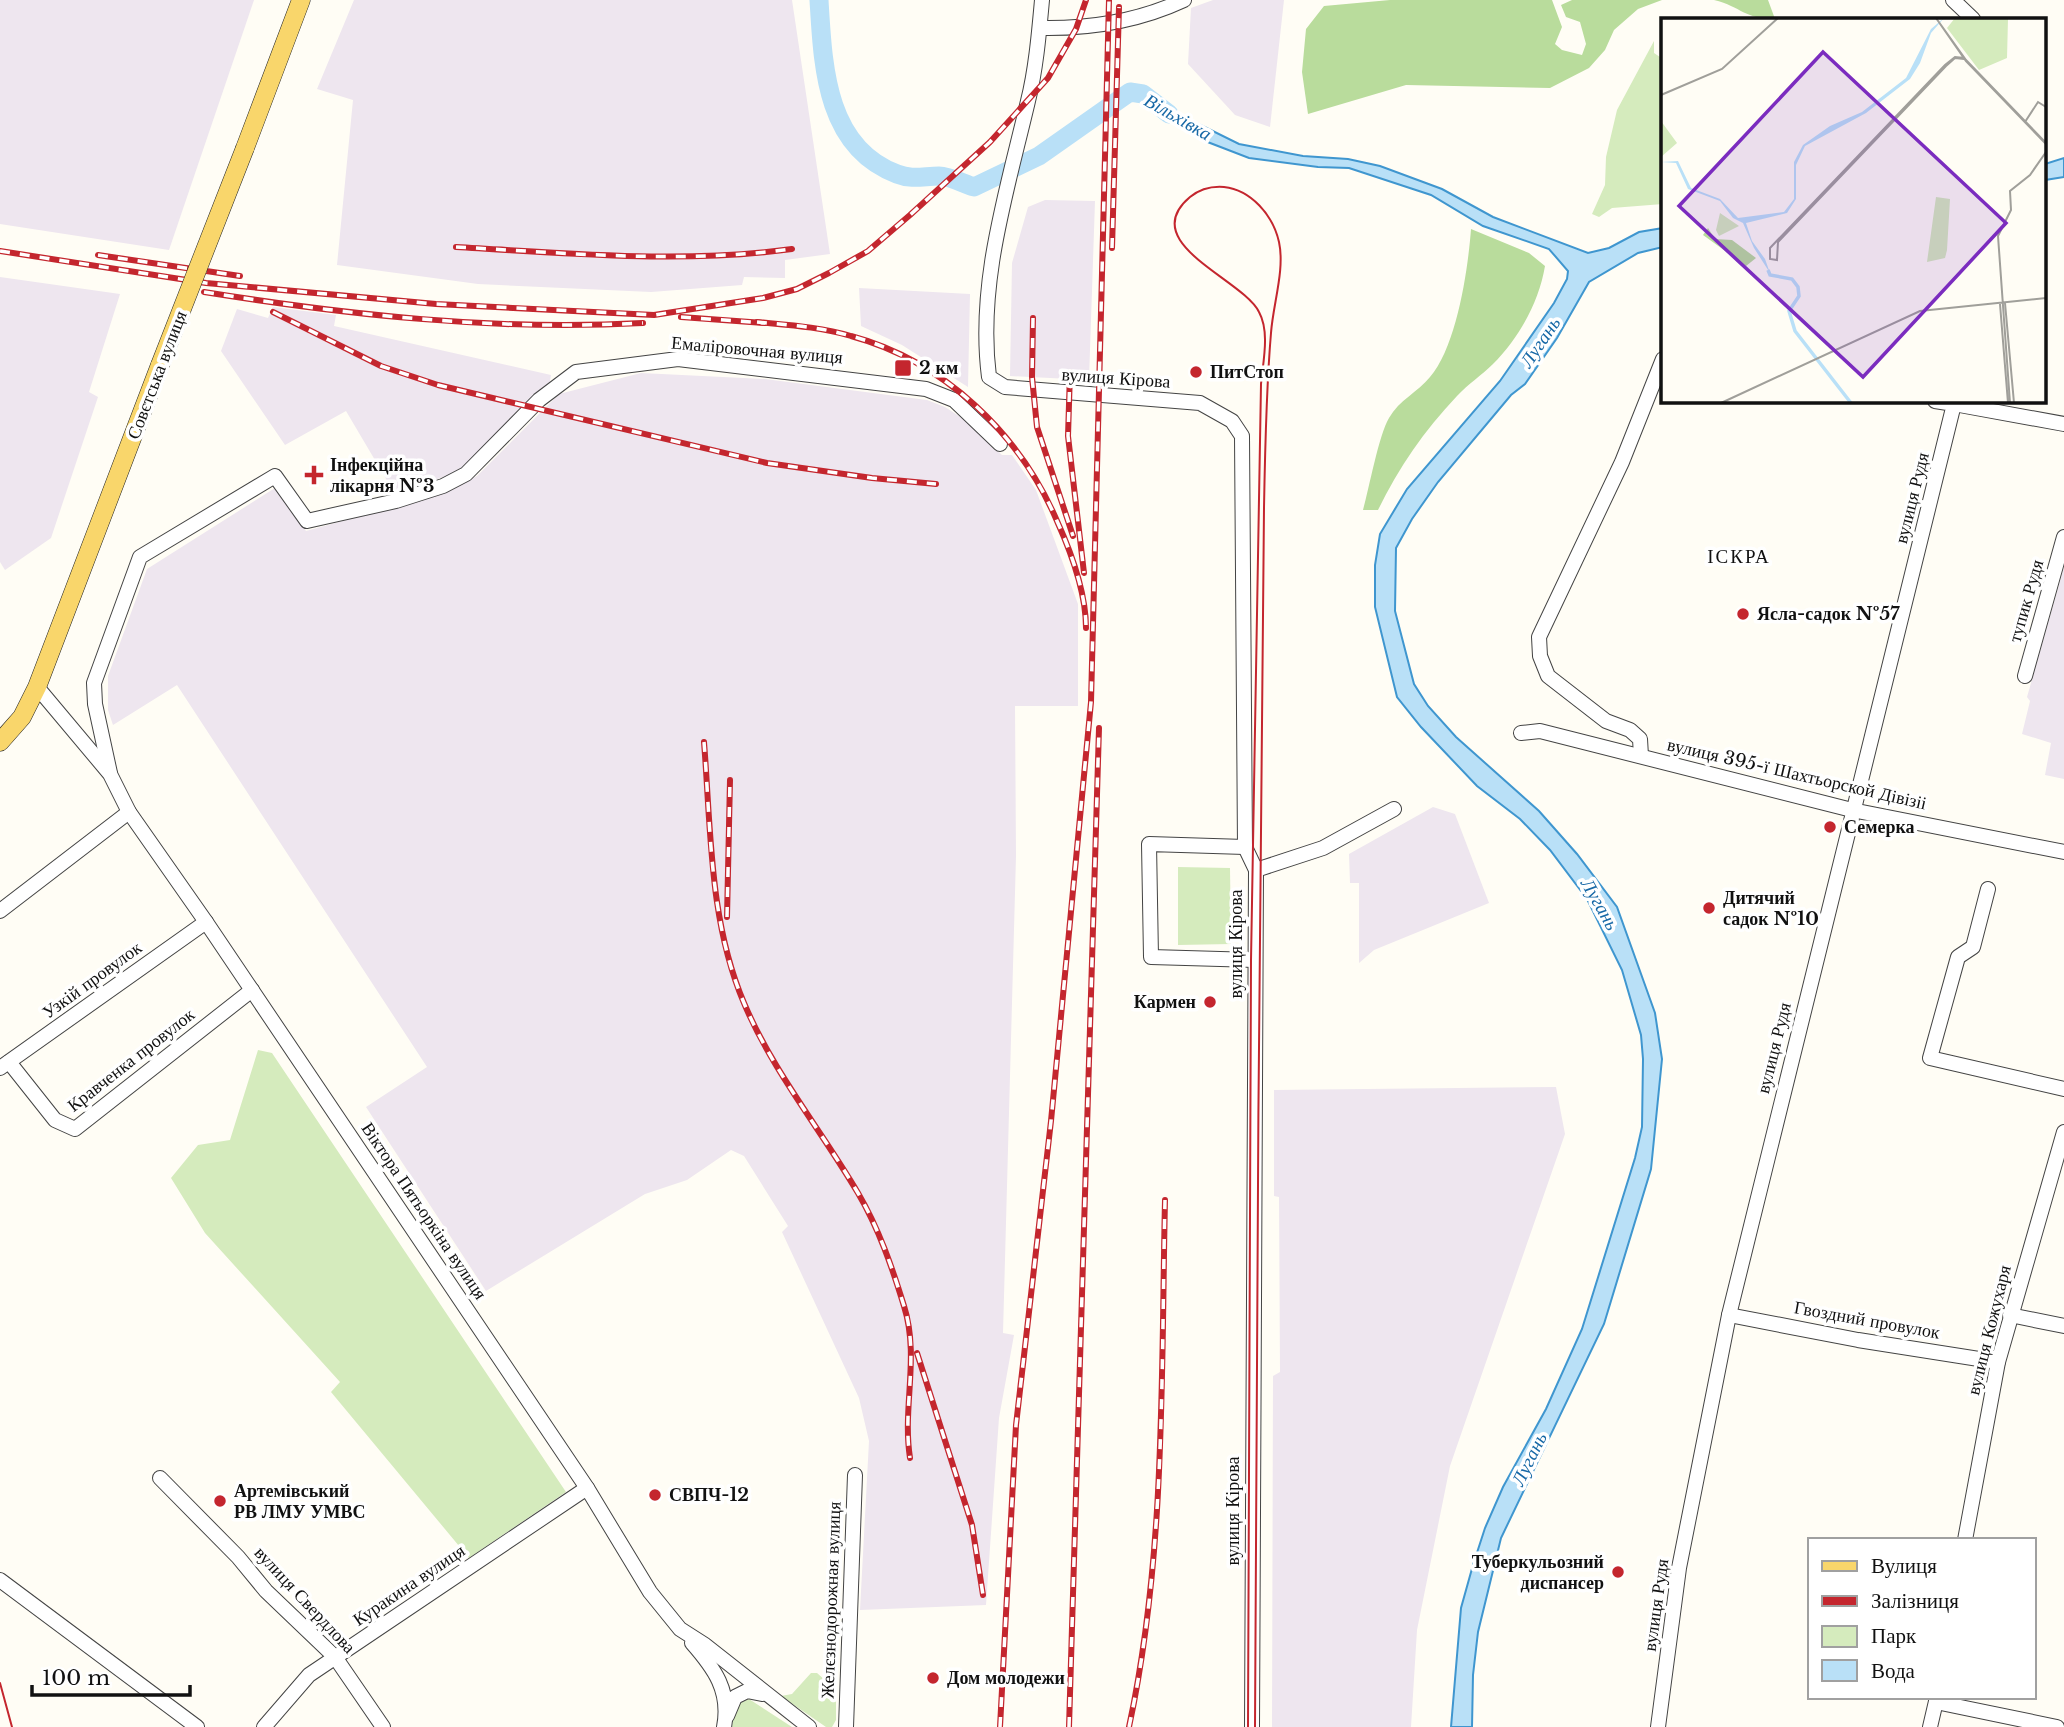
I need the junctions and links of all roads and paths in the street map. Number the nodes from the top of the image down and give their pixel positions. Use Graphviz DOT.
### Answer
graph roads {
  1 [pos="301,0"];
  2 [pos="1042,0"];
  3 [pos="1953,0"];
  4 [pos="1176,2"];
  5 [pos="1972,18"];
  6 [pos="1040,28"];
  7 [pos="1661,364"];
  8 [pos="1941,402"];
  9 [pos="1954,404"];
  10 [pos="2064,424"];
  11 [pos="1000,444"];
  12 [pos="2064,537"];
  13 [pos="2025,676"];
  14 [pos="37,687"];
  15 [pos="1521,733"];
  16 [pos="0,743"];
  17 [pos="1641,756"];
  18 [pos="110,774"];
  19 [pos="1394,809"];
  20 [pos="1853,810"];
  21 [pos="129,812"];
  22 [pos="1245,847"];
  23 [pos="2064,852"];
  24 [pos="1256,870"];
  25 [pos="1989,889"];
  26 [pos="0,911"];
  27 [pos="206,922"];
  28 [pos="1255,960"];
  29 [pos="252,990"];
  30 [pos="5,1065"];
  31 [pos="2064,1089"];
  32 [pos="2064,1132"];
  33 [pos="1729,1315"];
  34 [pos="2010,1315"];
  35 [pos="2064,1326"];
  36 [pos="1998,1362"];
  37 [pos="855,1475"];
  38 [pos="160,1478"];
  39 [pos="587,1488"];
  40 [pos="1965,1538"];
  41 [pos="0,1580"];
  42 [pos="680,1629"];
  43 [pos="335,1657"];
  44 [pos="767,1695"];
  45 [pos="1936,1700"];
  46 [pos="725,1723"];
  47 [pos="197,1727"];
  48 [pos="264,1727"];
  49 [pos="383,1727"];
  50 [pos="809,1727"];
  51 [pos="846,1727"];
  52 [pos="1251,1727"];
  53 [pos="1658,1727"];
  54 [pos="1930,1727"];
  55 [pos="2057,1727"];
  1 -- 14 [label="main road, Совєтська вулиця, bridge"];
  2 -- 6 [label="street"];
  3 -- 5 [label="street"];
  4 -- 6 [label="street"];
  6 -- 22 [label="street, вулиця Кірова"];
  7 -- 17 [label="street"];
  8 -- 9 [label="street"];
  9 -- 10 [label="street"];
  9 -- 20 [label="street, вулиця Рудя"];
  11 -- 18 [label="street, Емаліровочная вулиця"];
  12 -- 13 [label="street, тупик Рудя"];
  14 -- 16 [label="main road, Совєтська вулиця"];
  14 -- 18 [label="street, Віктора Пятьоркіна вулиця"];
  15 -- 17 [label="street, вулиця 395-ї Шахтьорской Дівізіі"];
  17 -- 20 [label="street, вулиця 395-ї Шахтьорской Дівізіі"];
  18 -- 21 [label="street, Віктора Пятьоркіна вулиця"];
  19 -- 24 [label="street"];
  20 -- 23 [label="street, вулиця 395-ї Шахтьорской Дівізіі"];
  20 -- 33 [label="street, вулиця Рудя"];
  21 -- 26 [label="street"];
  21 -- 27 [label="street, Віктора Пятьоркіна вулиця"];
  22 -- 24 [label="street, вулиця Кірова"];
  22 -- 28 [label="street"];
  24 -- 28 [label="street, вулиця Кірова"];
  25 -- 31 [label="street"];
  27 -- 29 [label="street, Віктора Пятьоркіна вулиця"];
  27 -- 30 [label="street, Узкій провулок"];
  28 -- 52 [label="street, вулиця Кірова"];
  29 -- 30 [label="street, Кравченка провулок"];
  29 -- 39 [label="street, Віктора Пятьоркіна вулиця"];
  32 -- 34 [label="street, вулиця Кожухаря"];
  33 -- 36 [label="street, Гвоздний провулок"];
  33 -- 53 [label="street, вулиця Рудя"];
  34 -- 35 [label="street"];
  34 -- 36 [label="street, вулиця Кожухаря"];
  36 -- 40 [label="street, вулиця Кожухаря"];
  37 -- 51 [label="street, Желєзнодорожная вулиця"];
  38 -- 43 [label="street, вулиця Свердлова"];
  39 -- 42 [label="street, Віктора Пятьоркіна вулиця"];
  39 -- 43 [label="street, Куракина вулиця"];
  41 -- 47 [label="street"];
  42 -- 44 [label="street, Віктора Пятьоркіна вулиця"];
  42 -- 46 [label="street"];
  43 -- 48 [label="street, Куракина вулиця"];
  43 -- 49 [label="street, вулиця Свердлова"];
  44 -- 46 [label="street"];
  44 -- 50 [label="street, Віктора Пятьоркіна вулиця"];
  45 -- 54 [label="street"];
  45 -- 55 [label="street"];
}
